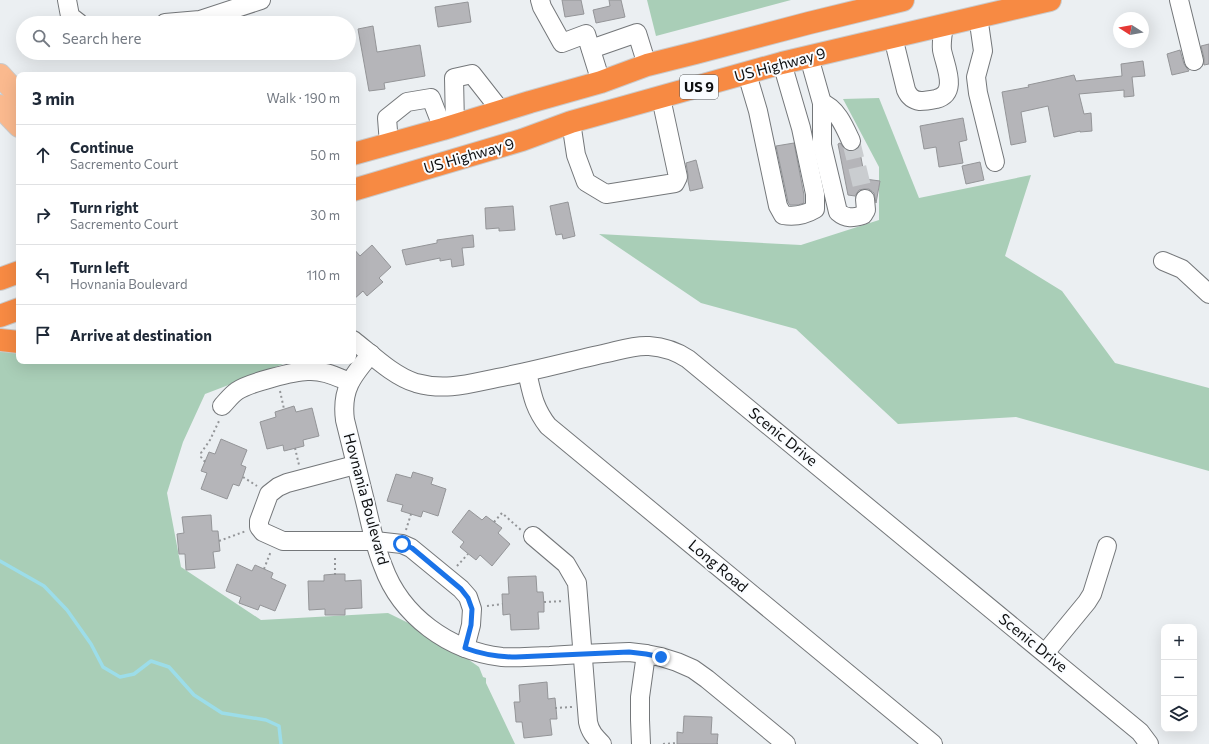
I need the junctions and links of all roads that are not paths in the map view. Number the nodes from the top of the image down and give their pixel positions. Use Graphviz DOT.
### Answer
graph roads {
  1 [pos="67,0"];
  2 [pos="261,0"];
  3 [pos="540,0"];
  4 [pos="903,0"];
  5 [pos="1050,0"];
  6 [pos="1179,0"];
  7 [pos="70,16"];
  8 [pos="212,16"];
  9 [pos="978,16"];
  10 [pos="944,25"];
  11 [pos="892,37"];
  12 [pos="591,49"];
  13 [pos="809,57"];
  14 [pos="1194,61"];
  15 [pos="647,64"];
  16 [pos="782,64"];
  17 [pos="747,74"];
  18 [pos="0,75"];
  19 [pos="601,82"];
  20 [pos="16,93"];
  21 [pos="660,98"];
  22 [pos="822,103"];
  23 [pos="0,106"];
  24 [pos="501,111"];
  25 [pos="571,122"];
  26 [pos="16,123"];
  27 [pos="449,127"];
  28 [pos="851,141"];
  29 [pos="389,144"];
  30 [pos="356,153"];
  31 [pos="995,162"];
  32 [pos="356,189"];
  33 [pos="865,199"];
  34 [pos="1162,261"];
  35 [pos="16,273"];
  36 [pos="0,279"];
  37 [pos="1209,294"];
  38 [pos="16,310"];
  39 [pos="0,316"];
  40 [pos="0,340"];
  41 [pos="16,342"];
  42 [pos="356,342"];
  43 [pos="371,354"];
  44 [pos="527,372"];
  45 [pos="350,382"];
  46 [pos="222,412"];
  47 [pos="356,465"];
  48 [pos="533,536"];
  49 [pos="375,541"];
  50 [pos="1107,546"];
  51 [pos="465,648"];
  52 [pos="1045,653"];
  53 [pos="582,654"];
  54 [pos="646,654"];
  55 [pos="782,743"];
  56 [pos="602,744"];
  57 [pos="641,744"];
  58 [pos="933,744"];
  59 [pos="1149,744"];
  1 -- 7 [label="street"];
  2 -- 8 [label="street"];
  3 -- 12 [label="street"];
  4 -- 15 [label="highway, US 9"];
  5 -- 9 [label="highway, US Highway 9 / US 9"];
  6 -- 14 [label="street"];
  9 -- 10 [label="highway, US Highway 9 / US 9"];
  9 -- 31 [label="street"];
  10 -- 11 [label="highway, US Highway 9 / US 9"];
  10 -- 11 [label="street"];
  11 -- 13 [label="highway, US Highway 9 / US 9"];
  12 -- 15 [label="street"];
  12 -- 19 [label="street"];
  13 -- 16 [label="highway, US Highway 9 / US 9"];
  13 -- 22 [label="street"];
  15 -- 19 [label="highway, US 9"];
  16 -- 17 [label="highway, US Highway 9 / US 9"];
  16 -- 17 [label="street"];
  17 -- 21 [label="highway, US Highway 9 / US 9"];
  18 -- 20 [label="main road"];
  19 -- 24 [label="highway, US 9"];
  21 -- 25 [label="highway, US Highway 9 / US 9"];
  21 -- 25 [label="street"];
  22 -- 28 [label="street"];
  22 -- 33 [label="street"];
  23 -- 26 [label="main road"];
  24 -- 27 [label="highway, US 9"];
  24 -- 27 [label="street"];
  25 -- 32 [label="highway, US Highway 9 / US 9"];
  27 -- 29 [label="highway, US 9"];
  27 -- 29 [label="street"];
  29 -- 30 [label="highway, US 9"];
  34 -- 37 [label="street"];
  35 -- 36 [label="highway"];
  38 -- 39 [label="highway"];
  40 -- 41 [label="highway"];
  42 -- 43 [label="street, Scenic Drive"];
  43 -- 44 [label="street, Scenic Drive"];
  43 -- 45 [label="street, Hovnania Boulevard"];
  44 -- 52 [label="street, Scenic Drive"];
  44 -- 58 [label="street, Long Road"];
  45 -- 46 [label="street"];
  45 -- 47 [label="street, Hovnania Boulevard"];
  47 -- 49 [label="street, Hovnania Boulevard"];
  47 -- 49 [label="street"];
  48 -- 53 [label="street"];
  49 -- 51 [label="street, Hovnania Boulevard"];
  49 -- 51 [label="street"];
  50 -- 52 [label="street"];
  51 -- 53 [label="street, Hovnania Boulevard"];
  52 -- 59 [label="street, Scenic Drive"];
  53 -- 54 [label="street, Hovnania Boulevard"];
  53 -- 56 [label="street"];
  54 -- 55 [label="street, Hovnania Boulevard"];
  54 -- 57 [label="street"];
}
